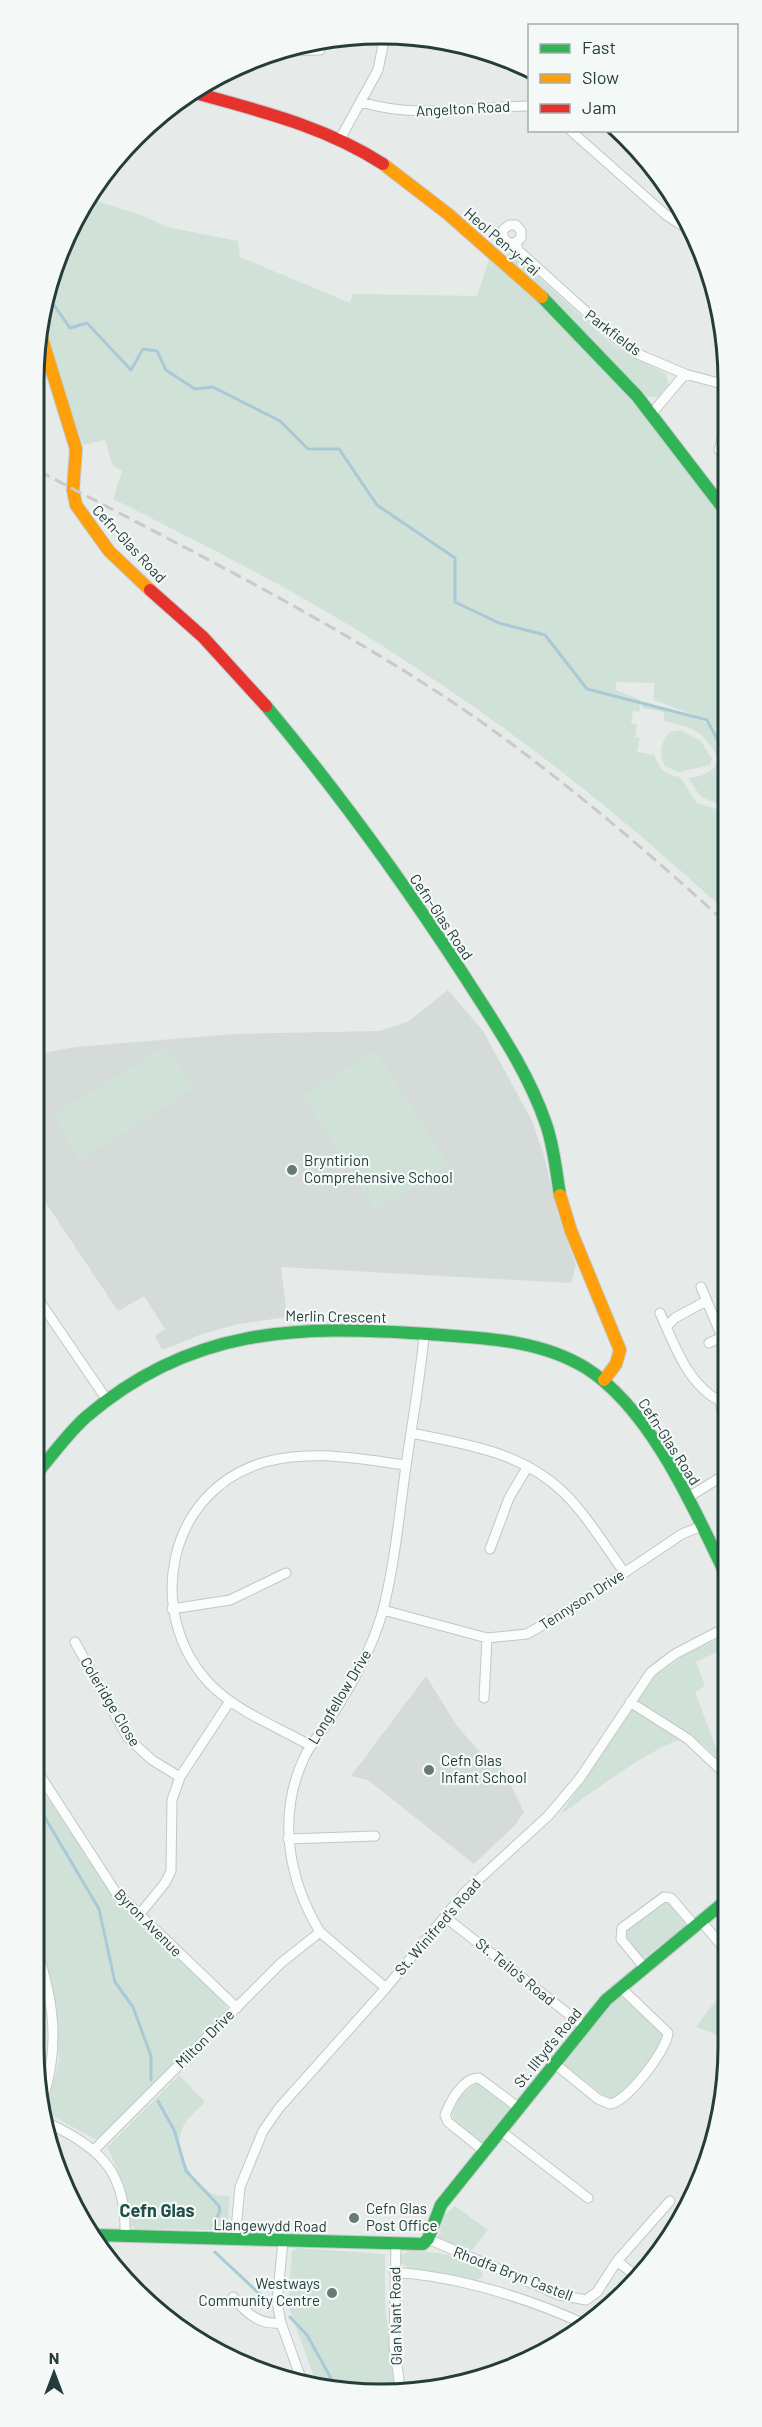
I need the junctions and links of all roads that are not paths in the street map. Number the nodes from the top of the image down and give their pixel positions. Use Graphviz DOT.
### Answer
graph roads {
  1 [pos="383,44"];
  2 [pos="314,50"];
  3 [pos="320,50"];
  4 [pos="202,95"];
  5 [pos="361,102"];
  6 [pos="528,106"];
  7 [pos="572,132"];
  8 [pos="340,139"];
  9 [pos="679,223"];
  10 [pos="515,243"];
  11 [pos="45,348"];
  12 [pos="685,374"];
  13 [pos="718,383"];
  14 [pos="653,412"];
  15 [pos="718,501"];
  16 [pos="701,1287"];
  17 [pos="706,1301"];
  18 [pos="44,1308"];
  19 [pos="660,1313"];
  20 [pos="718,1326"];
  21 [pos="666,1327"];
  22 [pos="424,1336"];
  23 [pos="718,1339"];
  24 [pos="709,1343"];
  25 [pos="604,1380"];
  26 [pos="718,1397"];
  27 [pos="107,1400"];
  28 [pos="411,1433"];
  29 [pos="44,1464"];
  30 [pos="406,1465"];
  31 [pos="528,1466"];
  32 [pos="718,1477"];
  33 [pos="687,1498"];
  34 [pos="702,1526"];
  35 [pos="490,1549"];
  36 [pos="718,1559"];
  37 [pos="624,1572"];
  38 [pos="286,1573"];
  39 [pos="172,1609"];
  40 [pos="383,1610"];
  41 [pos="718,1632"];
  42 [pos="487,1638"];
  43 [pos="75,1642"];
  44 [pos="484,1698"];
  45 [pos="230,1701"];
  46 [pos="630,1702"];
  47 [pos="311,1746"];
  48 [pos="718,1767"];
  49 [pos="180,1777"];
  50 [pos="44,1781"];
  51 [pos="375,1836"];
  52 [pos="288,1839"];
  53 [pos="718,1907"];
  54 [pos="139,1915"];
  55 [pos="445,1917"];
  56 [pos="697,1923"];
  57 [pos="320,1932"];
  58 [pos="718,1942"];
  59 [pos="644,1967"];
  60 [pos="44,1978"];
  61 [pos="620,1987"];
  62 [pos="386,1988"];
  63 [pos="237,2008"];
  64 [pos="585,2027"];
  65 [pos="555,2064"];
  66 [pos="46,2087"];
  67 [pos="519,2108"];
  68 [pos="53,2125"];
  69 [pos="501,2131"];
  70 [pos="94,2150"];
  71 [pos="484,2151"];
  72 [pos="588,2198"];
  73 [pos="670,2201"];
  74 [pos="101,2235"];
  75 [pos="125,2237"];
  76 [pos="428,2239"];
  77 [pos="235,2240"];
  78 [pos="283,2241"];
  79 [pos="396,2245"];
  80 [pos="617,2261"];
  81 [pos="394,2272"];
  82 [pos="632,2273"];
  83 [pos="233,2298"];
  84 [pos="577,2321"];
  85 [pos="281,2323"];
  86 [pos="299,2373"];
  87 [pos="399,2383"];
  1 -- 5 [label="street"];
  2 -- 3 [label="street"];
  4 -- 8 [label="street, Heol Pen-y-Fai"];
  5 -- 6 [label="street, Angelton Road"];
  5 -- 8 [label="street"];
  7 -- 9 [label="street"];
  8 -- 14 [label="street, Heol Pen-y-Fai"];
  10 -- 12 [label="street, Parkfields"];
  11 -- 25 [label="street, Cefn-Glas Road"];
  12 -- 13 [label="street, Parkfields"];
  12 -- 14 [label="street"];
  14 -- 15 [label="street, Heol Pen-y-Fai"];
  16 -- 17 [label="street"];
  17 -- 20 [label="street"];
  17 -- 21 [label="street"];
  18 -- 27 [label="street"];
  19 -- 21 [label="street"];
  21 -- 26 [label="street"];
  22 -- 25 [label="street, Merlin Crescent"];
  22 -- 27 [label="street, Merlin Crescent"];
  22 -- 28 [label="street, Longfellow Drive"];
  23 -- 24 [label="street"];
  25 -- 33 [label="street, Cefn-Glas Road"];
  27 -- 29 [label="street, Merlin Crescent"];
  28 -- 30 [label="street, Longfellow Drive"];
  28 -- 31 [label="street"];
  30 -- 39 [label="street"];
  30 -- 40 [label="street, Longfellow Drive"];
  31 -- 35 [label="street"];
  31 -- 37 [label="street"];
  32 -- 33 [label="street"];
  33 -- 34 [label="street, Cefn-Glas Road"];
  34 -- 36 [label="street, Cefn-Glas Road"];
  34 -- 37 [label="street, Tennyson Drive"];
  37 -- 42 [label="street, Tennyson Drive"];
  38 -- 39 [label="street"];
  39 -- 45 [label="street"];
  40 -- 42 [label="street, Tennyson Drive"];
  40 -- 47 [label="street, Longfellow Drive"];
  41 -- 46 [label="street, St. Winifred's Road"];
  42 -- 44 [label="street"];
  43 -- 49 [label="street, Coleridge Close"];
  45 -- 47 [label="street"];
  45 -- 49 [label="street"];
  46 -- 48 [label="street"];
  46 -- 55 [label="street, St. Winifred's Road"];
  47 -- 52 [label="street, Longfellow Drive"];
  49 -- 54 [label="street"];
  50 -- 54 [label="street, Byron Avenue"];
  51 -- 52 [label="street"];
  52 -- 57 [label="street, Longfellow Drive"];
  53 -- 56 [label="street, St. Illtyd's Road"];
  54 -- 63 [label="street, Byron Avenue"];
  55 -- 62 [label="street, St. Winifred's Road"];
  55 -- 64 [label="street, St. Teilo's Road"];
  56 -- 58 [label="street"];
  56 -- 59 [label="street, St. Illtyd's Road"];
  56 -- 59 [label="street"];
  57 -- 62 [label="street, Longfellow Drive"];
  57 -- 63 [label="street, Milton Drive"];
  59 -- 61 [label="street, St. Illtyd's Road"];
  60 -- 66 [label="street"];
  61 -- 64 [label="street, St. Illtyd's Road"];
  61 -- 65 [label="street"];
  62 -- 77 [label="street, St. Winifred's Road"];
  63 -- 70 [label="street, Milton Drive"];
  64 -- 65 [label="street, St. Illtyd's Road"];
  65 -- 67 [label="street, St. Illtyd's Road"];
  67 -- 69 [label="street, St. Illtyd's Road"];
  67 -- 71 [label="street"];
  68 -- 70 [label="street"];
  69 -- 71 [label="street, St. Illtyd's Road"];
  69 -- 72 [label="street"];
  70 -- 75 [label="street"];
  71 -- 76 [label="street, St. Illtyd's Road"];
  73 -- 80 [label="street, Rhodfa Bryn Castell"];
  74 -- 75 [label="street, Llangewydd Road"];
  75 -- 77 [label="street, Llangewydd Road"];
  76 -- 79 [label="street, Llangewydd Road"];
  76 -- 80 [label="street, Rhodfa Bryn Castell"];
  77 -- 78 [label="street, Llangewydd Road"];
  78 -- 79 [label="street, Llangewydd Road"];
  78 -- 85 [label="street"];
  79 -- 81 [label="street, Glan Nant Road"];
  80 -- 82 [label="street"];
  81 -- 84 [label="street"];
  81 -- 87 [label="street, Glan Nant Road"];
  83 -- 85 [label="street"];
  85 -- 86 [label="street"];
}
